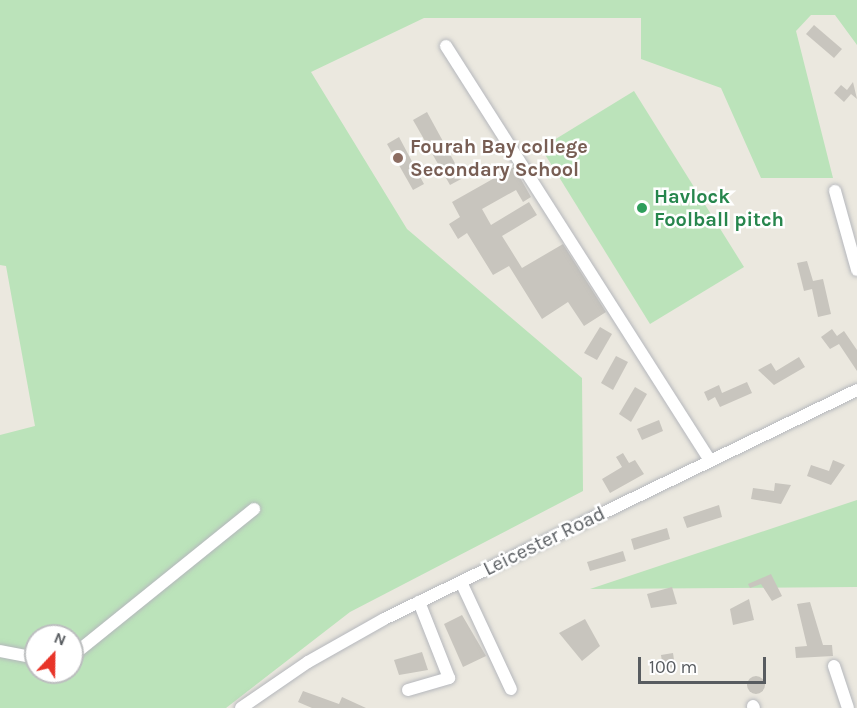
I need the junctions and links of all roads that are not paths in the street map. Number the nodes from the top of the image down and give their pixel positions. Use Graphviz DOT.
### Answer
graph roads {
  1 [pos="446,46"];
  2 [pos="836,191"];
  3 [pos="857,270"];
  4 [pos="857,390"];
  5 [pos="710,460"];
  6 [pos="254,509"];
  7 [pos="461,582"];
  8 [pos="419,602"];
  9 [pos="84,646"];
  10 [pos="0,651"];
  11 [pos="24,656"];
  12 [pos="834,666"];
  13 [pos="511,689"];
  14 [pos="408,690"];
  15 [pos="241,708"];
  16 [pos="848,708"];
  1 -- 5 [label="street"];
  2 -- 3 [label="street"];
  4 -- 5 [label="street, Leicester Road"];
  5 -- 7 [label="street, Leicester Road"];
  6 -- 9 [label="street"];
  7 -- 8 [label="street, Leicester Road"];
  7 -- 13 [label="street"];
  8 -- 14 [label="street"];
  8 -- 15 [label="street, Leicester Road"];
  10 -- 11 [label="street"];
  12 -- 16 [label="street"];
}
